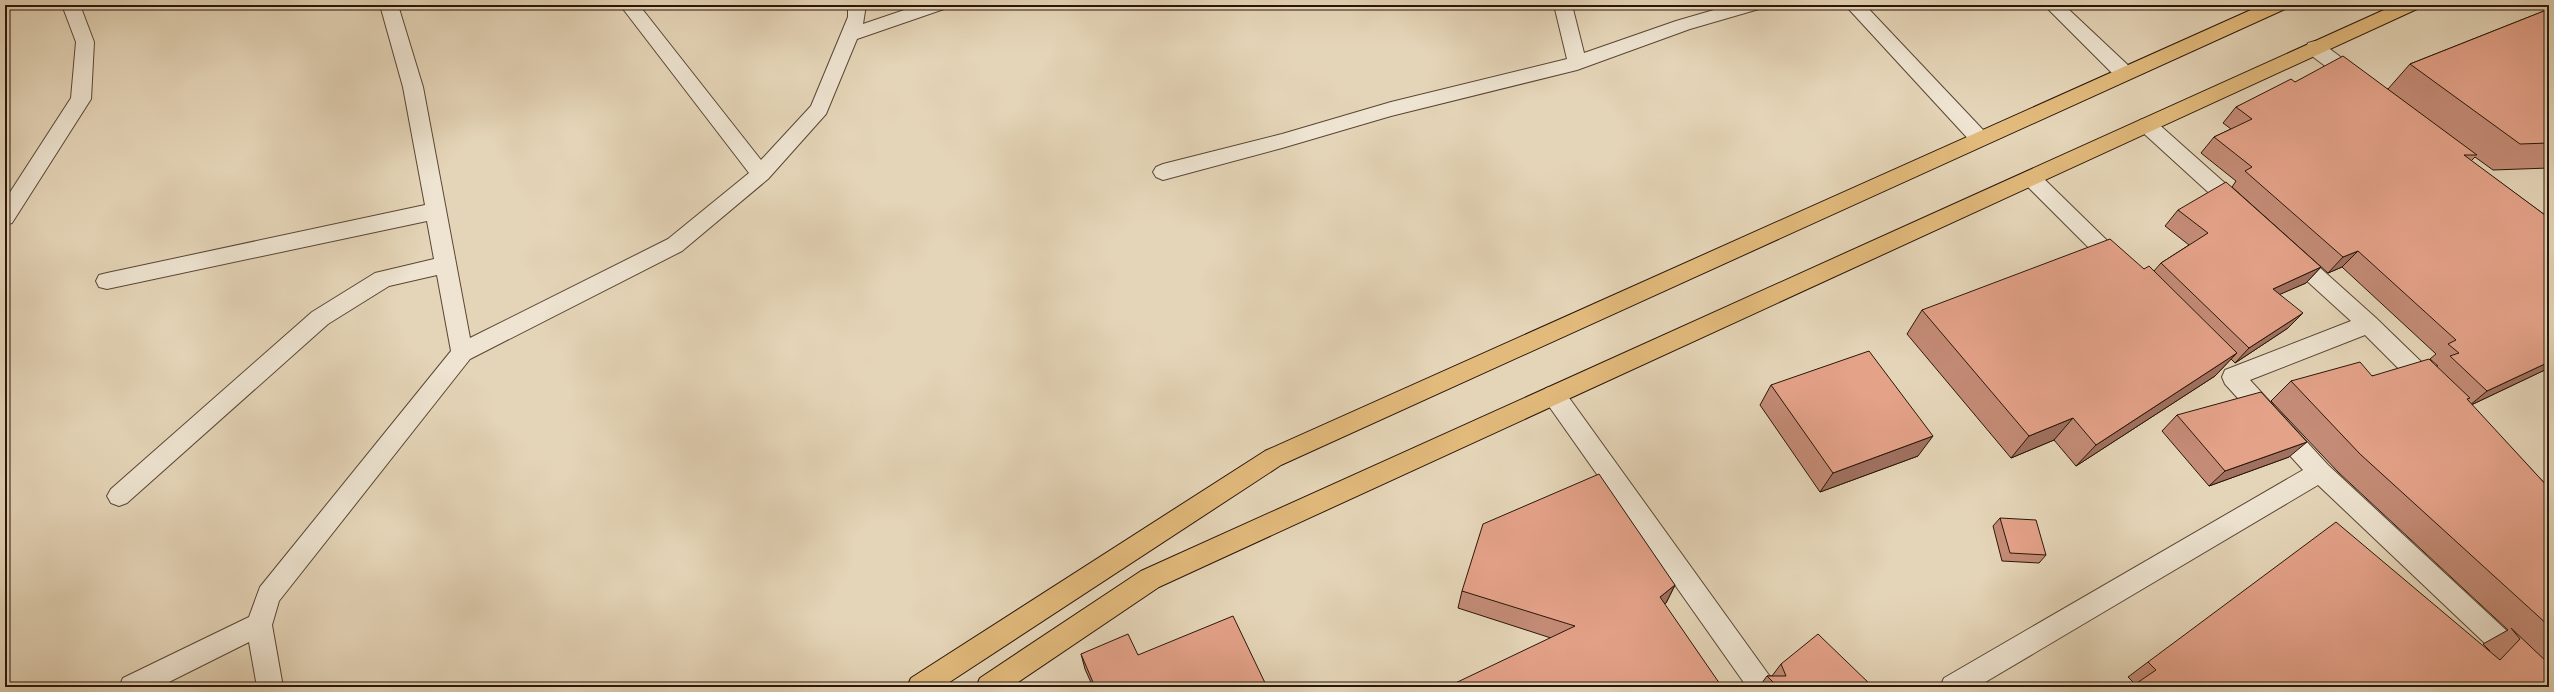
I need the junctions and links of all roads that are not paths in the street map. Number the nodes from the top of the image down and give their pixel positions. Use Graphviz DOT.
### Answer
graph roads {
  1 [pos="71,5"];
  2 [pos="388,5"];
  3 [pos="629,5"];
  4 [pos="857,5"];
  5 [pos="938,5"];
  6 [pos="1563,5"];
  7 [pos="1753,5"];
  8 [pos="1854,5"];
  9 [pos="2053,5"];
  10 [pos="2279,5"];
  11 [pos="2411,5"];
  12 [pos="850,35"];
  13 [pos="2315,48"];
  14 [pos="1577,62"];
  15 [pos="2124,73"];
  16 [pos="2372,91"];
  17 [pos="2147,125"];
  18 [pos="1979,138"];
  19 [pos="1163,172"];
  20 [pos="761,174"];
  21 [pos="2031,178"];
  22 [pos="436,211"];
  23 [pos="5,218"];
  24 [pos="2252,219"];
  25 [pos="2275,240"];
  26 [pos="446,265"];
  27 [pos="2132,278"];
  28 [pos="107,281"];
  29 [pos="2368,324"];
  30 [pos="462,353"];
  31 [pos="1554,395"];
  32 [pos="2447,402"];
  33 [pos="2320,472"];
  34 [pos="119,496"];
  35 [pos="259,625"];
  36 [pos="995,685"];
  37 [pos="132,687"];
  38 [pos="270,687"];
  39 [pos="920,687"];
  40 [pos="1762,687"];
  41 [pos="1952,687"];
  42 [pos="2549,687"];
  1 -- 23 [label="street"];
  2 -- 22 [label="street"];
  3 -- 20 [label="street"];
  4 -- 12 [label="street"];
  5 -- 12 [label="street"];
  6 -- 14 [label="street"];
  7 -- 14 [label="street"];
  8 -- 18 [label="street"];
  9 -- 15 [label="street"];
  10 -- 15 [label="main road"];
  11 -- 13 [label="main road"];
  12 -- 20 [label="street"];
  13 -- 16 [label="street"];
  13 -- 17 [label="main road"];
  14 -- 19 [label="street"];
  15 -- 18 [label="main road"];
  17 -- 21 [label="main road"];
  17 -- 24 [label="street"];
  18 -- 39 [label="main road"];
  20 -- 30 [label="street"];
  21 -- 27 [label="street"];
  21 -- 31 [label="main road"];
  22 -- 26 [label="street"];
  22 -- 28 [label="street"];
  25 -- 29 [label="street"];
  26 -- 30 [label="street"];
  26 -- 34 [label="street"];
  29 -- 32 [label="street"];
  29 -- 33 [label="street"];
  30 -- 35 [label="street"];
  31 -- 36 [label="main road"];
  31 -- 40 [label="street"];
  33 -- 41 [label="street"];
  33 -- 42 [label="street"];
  35 -- 37 [label="street"];
  35 -- 38 [label="street"];
}
